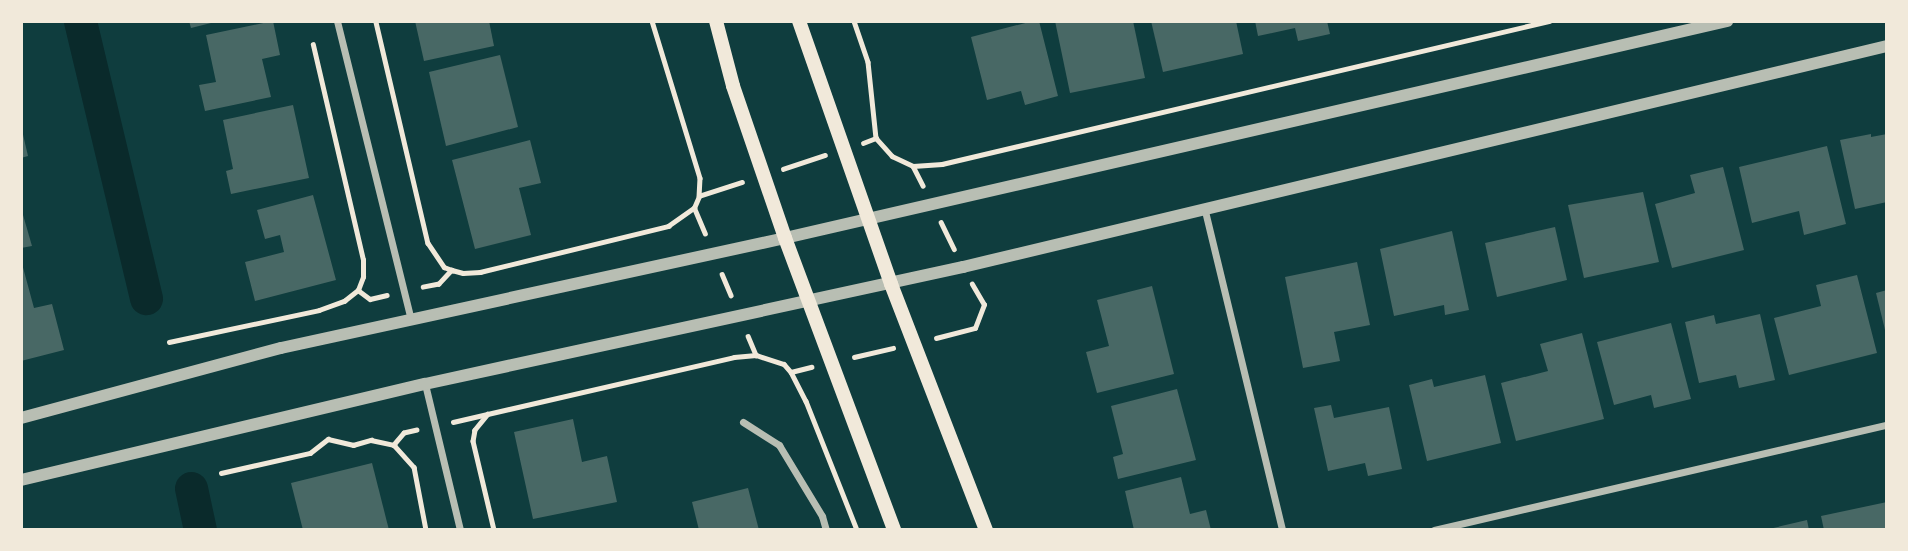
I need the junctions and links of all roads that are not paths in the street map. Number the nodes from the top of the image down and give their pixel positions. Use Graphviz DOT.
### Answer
graph roads {
  1 [pos="337,21"];
  2 [pos="716,21"];
  3 [pos="799,21"];
  4 [pos="1727,21"];
  5 [pos="1887,46"];
  6 [pos="1205,211"];
  7 [pos="867,219"];
  8 [pos="785,238"];
  9 [pos="891,284"];
  10 [pos="808,302"];
  11 [pos="411,318"];
  12 [pos="425,384"];
  13 [pos="21,418"];
  14 [pos="743,422"];
  15 [pos="1887,425"];
  16 [pos="21,480"];
  17 [pos="460,530"];
  18 [pos="826,530"];
  19 [pos="894,530"];
  20 [pos="986,530"];
  21 [pos="1282,530"];
  22 [pos="1434,530"];
  1 -- 11 [label="street"];
  2 -- 8 [label="main road"];
  3 -- 7 [label="main road"];
  4 -- 7 [label="street"];
  5 -- 6 [label="street"];
  6 -- 9 [label="street"];
  6 -- 21 [label="street"];
  7 -- 8 [label="street"];
  7 -- 9 [label="main road"];
  8 -- 10 [label="main road"];
  8 -- 11 [label="street"];
  9 -- 10 [label="street"];
  9 -- 20 [label="main road"];
  10 -- 12 [label="street"];
  10 -- 19 [label="main road"];
  11 -- 13 [label="street"];
  12 -- 16 [label="street"];
  12 -- 17 [label="street"];
  14 -- 18 [label="street"];
  15 -- 22 [label="street"];
}
